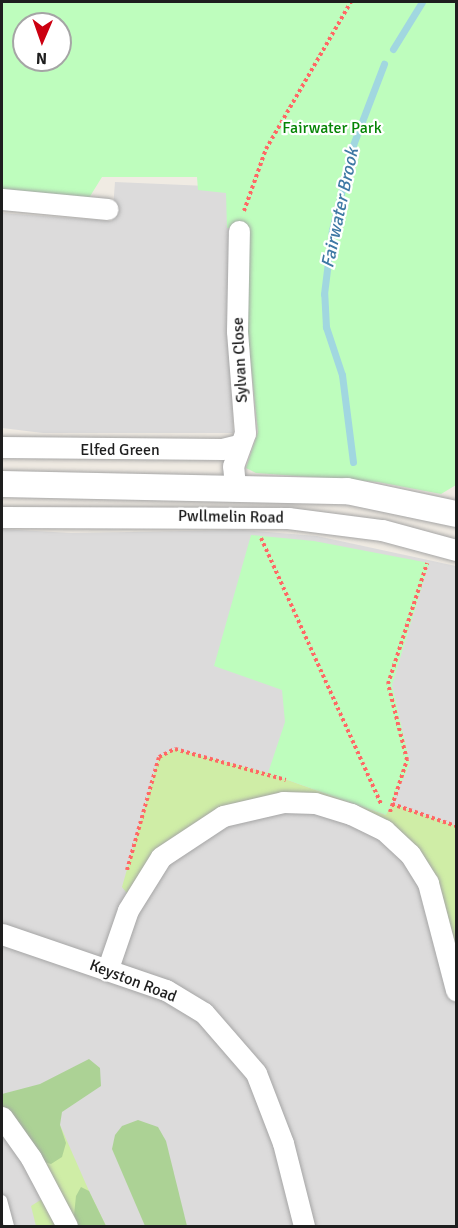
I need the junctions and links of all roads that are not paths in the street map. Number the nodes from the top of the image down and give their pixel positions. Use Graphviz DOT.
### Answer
graph roads {
  1 [pos="2,199"];
  2 [pos="108,208"];
  3 [pos="239,231"];
  4 [pos="238,446"];
  5 [pos="2,447"];
  6 [pos="2,484"];
  7 [pos="235,487"];
  8 [pos="456,514"];
  9 [pos="2,517"];
  10 [pos="456,550"];
  11 [pos="2,934"];
  12 [pos="108,968"];
  13 [pos="456,990"];
  14 [pos="2,1117"];
  15 [pos="2,1200"];
  16 [pos="9,1227"];
  17 [pos="68,1227"];
  18 [pos="304,1227"];
  1 -- 2 [label="street"];
  3 -- 4 [label="street, Sylvan Close"];
  4 -- 5 [label="street, Elfed Green"];
  4 -- 7 [label="street, Sylvan Close"];
  6 -- 7 [label="street, Pwllmelin Road"];
  7 -- 8 [label="street, Pwllmelin Road"];
  9 -- 10 [label="street, Pwllmelin Road"];
  11 -- 12 [label="street, Keyston Road"];
  12 -- 13 [label="street"];
  12 -- 18 [label="street, Keyston Road"];
  14 -- 17 [label="street"];
  15 -- 16 [label="lane"];
}
